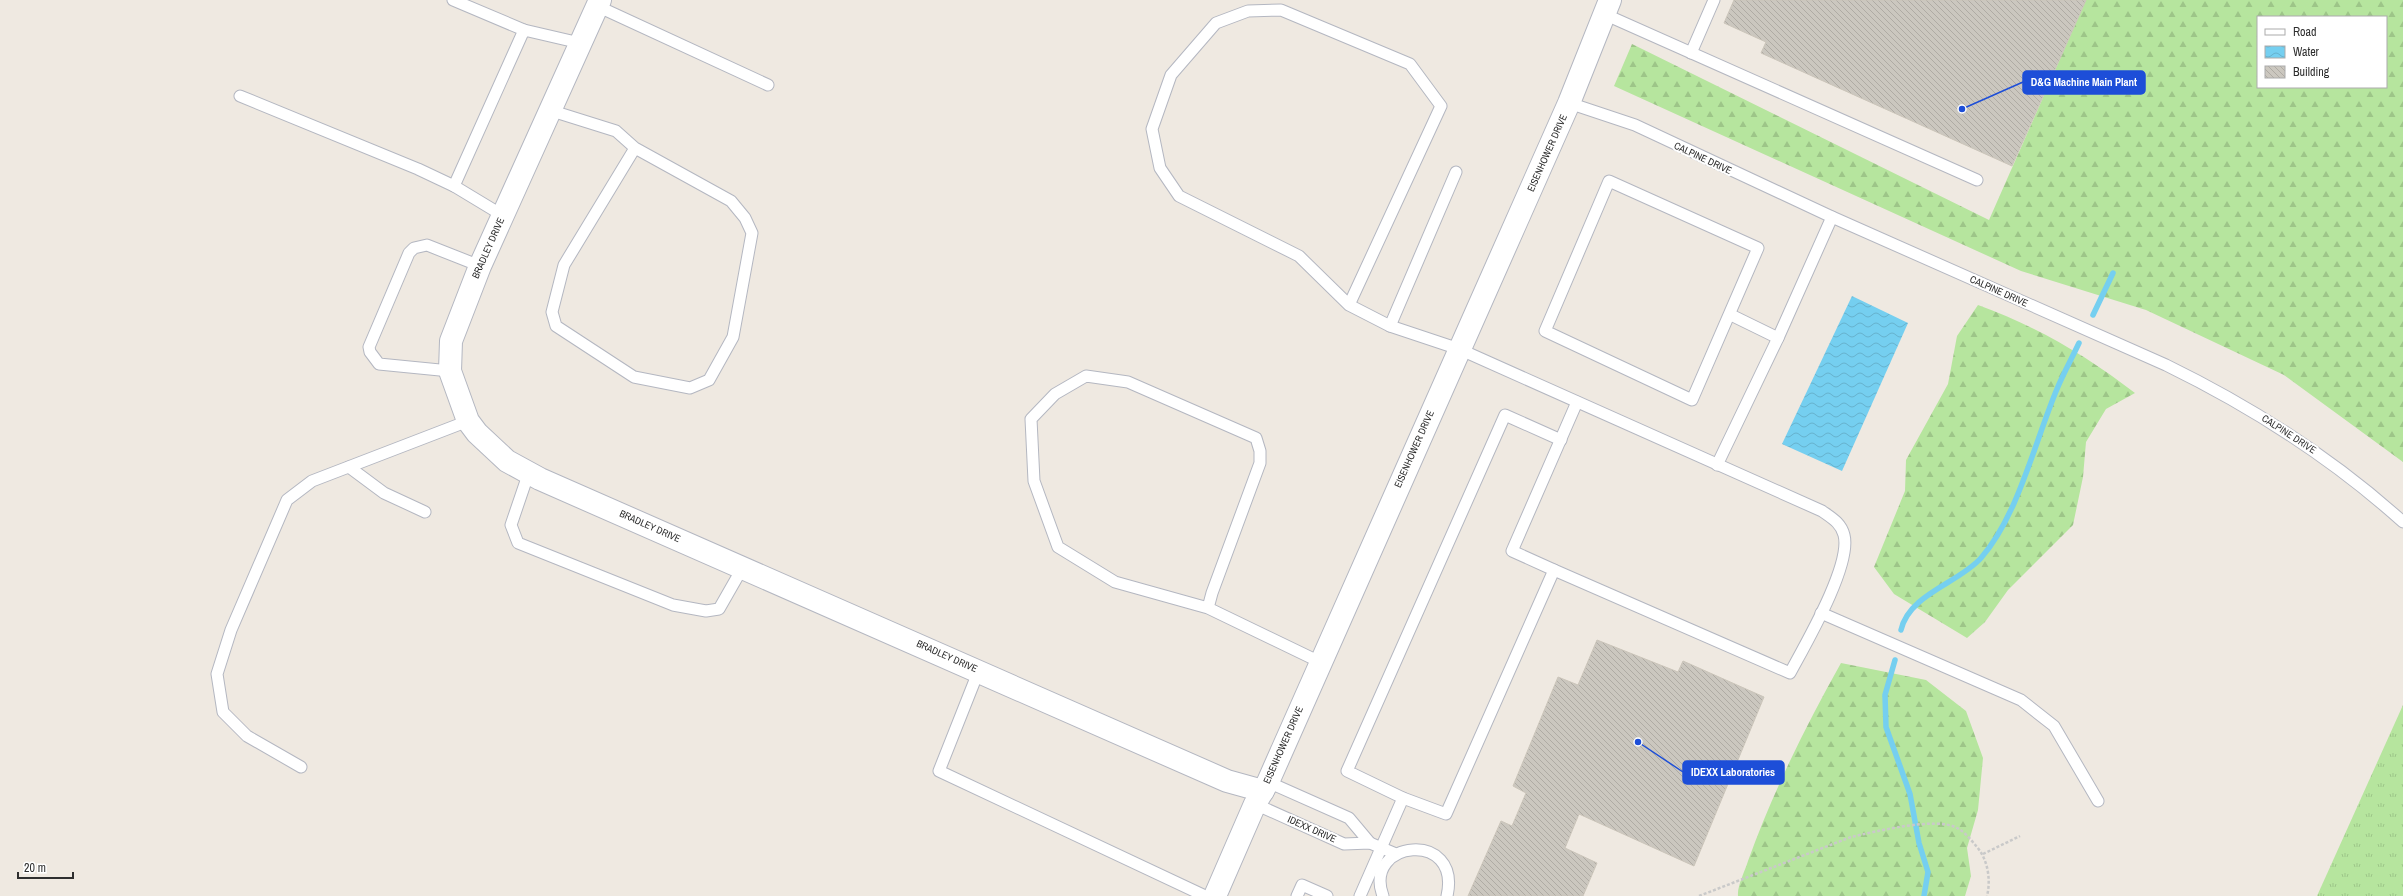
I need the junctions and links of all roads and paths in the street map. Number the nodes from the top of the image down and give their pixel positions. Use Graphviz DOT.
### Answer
graph roads {
  1 [pos="453,0"];
  2 [pos="1714,0"];
  3 [pos="598,3"];
  4 [pos="1607,7"];
  5 [pos="524,30"];
  6 [pos="580,43"];
  7 [pos="1691,53"];
  8 [pos="768,85"];
  9 [pos="240,96"];
  10 [pos="1569,103"];
  11 [pos="549,110"];
  12 [pos="635,148"];
  13 [pos="1456,172"];
  14 [pos="1977,180"];
  15 [pos="454,186"];
  16 [pos="502,215"];
  17 [pos="1832,217"];
  18 [pos="480,266"];
  19 [pos="1349,305"];
  20 [pos="1731,315"];
  21 [pos="1390,326"];
  22 [pos="1778,338"];
  23 [pos="1459,349"];
  24 [pos="450,371"];
  25 [pos="1577,402"];
  26 [pos="468,421"];
  27 [pos="1561,440"];
  28 [pos="1717,465"];
  29 [pos="349,467"];
  30 [pos="529,472"];
  31 [pos="425,512"];
  32 [pos="2403,522"];
  33 [pos="743,567"];
  34 [pos="1554,570"];
  35 [pos="1208,608"];
  36 [pos="1821,613"];
  37 [pos="1320,662"];
  38 [pos="979,670"];
  39 [pos="301,768"];
  40 [pos="1262,792"];
  41 [pos="1403,798"];
  42 [pos="2098,801"];
  43 [pos="2020,836"];
  44 [pos="1370,843"];
  45 [pos="1381,848"];
  46 [pos="1396,854"];
  47 [pos="1983,854"];
  48 [pos="1205,896"];
  49 [pos="1215,896"];
  50 [pos="1297,896"];
  51 [pos="1327,896"];
  52 [pos="1360,896"];
  53 [pos="1383,896"];
  54 [pos="1447,896"];
  55 [pos="1699,896"];
  56 [pos="1987,896"];
  1 -- 5 [label="lane"];
  2 -- 7 [label="lane"];
  3 -- 6 [label="street, BRADLEY DRIVE"];
  3 -- 8 [label="lane"];
  4 -- 7 [label="lane"];
  4 -- 10 [label="street, EISENHOWER DRIVE"];
  5 -- 6 [label="lane"];
  5 -- 15 [label="lane"];
  6 -- 11 [label="street, BRADLEY DRIVE"];
  7 -- 14 [label="lane"];
  9 -- 15 [label="lane"];
  10 -- 17 [label="lane, CALPINE DRIVE"];
  10 -- 23 [label="street, EISENHOWER DRIVE"];
  11 -- 12 [label="lane"];
  11 -- 16 [label="street, BRADLEY DRIVE"];
  12 -- 12 [label="lane"];
  13 -- 21 [label="lane"];
  15 -- 16 [label="lane"];
  16 -- 18 [label="street, BRADLEY DRIVE"];
  17 -- 22 [label="lane"];
  17 -- 32 [label="lane, CALPINE DRIVE"];
  18 -- 24 [label="street, BRADLEY DRIVE"];
  18 -- 24 [label="lane"];
  19 -- 19 [label="lane"];
  19 -- 21 [label="lane"];
  20 -- 20 [label="lane"];
  20 -- 22 [label="lane"];
  21 -- 23 [label="lane"];
  22 -- 28 [label="lane"];
  23 -- 25 [label="lane"];
  23 -- 37 [label="street, EISENHOWER DRIVE"];
  24 -- 26 [label="street, BRADLEY DRIVE"];
  25 -- 27 [label="lane"];
  25 -- 28 [label="lane"];
  26 -- 29 [label="lane"];
  26 -- 30 [label="street, BRADLEY DRIVE"];
  27 -- 34 [label="lane"];
  27 -- 41 [label="lane"];
  28 -- 36 [label="lane"];
  29 -- 31 [label="lane"];
  29 -- 39 [label="lane"];
  30 -- 33 [label="street, BRADLEY DRIVE"];
  30 -- 33 [label="lane"];
  33 -- 38 [label="street, BRADLEY DRIVE"];
  34 -- 36 [label="lane"];
  34 -- 41 [label="lane"];
  35 -- 35 [label="lane"];
  35 -- 37 [label="lane"];
  36 -- 42 [label="lane"];
  37 -- 40 [label="street, EISENHOWER DRIVE"];
  38 -- 40 [label="street, BRADLEY DRIVE"];
  38 -- 48 [label="lane"];
  40 -- 44 [label="lane, IDEXX DRIVE"];
  40 -- 44 [label="lane, IDEXX DRIVE"];
  40 -- 49 [label="street, EISENHOWER DRIVE"];
  41 -- 45 [label="lane"];
  43 -- 47 [label="path"];
  44 -- 45 [label="lane, IDEXX DRIVE"];
  45 -- 46 [label="lane, IDEXX DRIVE"];
  45 -- 52 [label="lane"];
  46 -- 53 [label="lane"];
  46 -- 54 [label="lane"];
  47 -- 55 [label="path"];
  47 -- 56 [label="path"];
  50 -- 51 [label="lane"];
}
